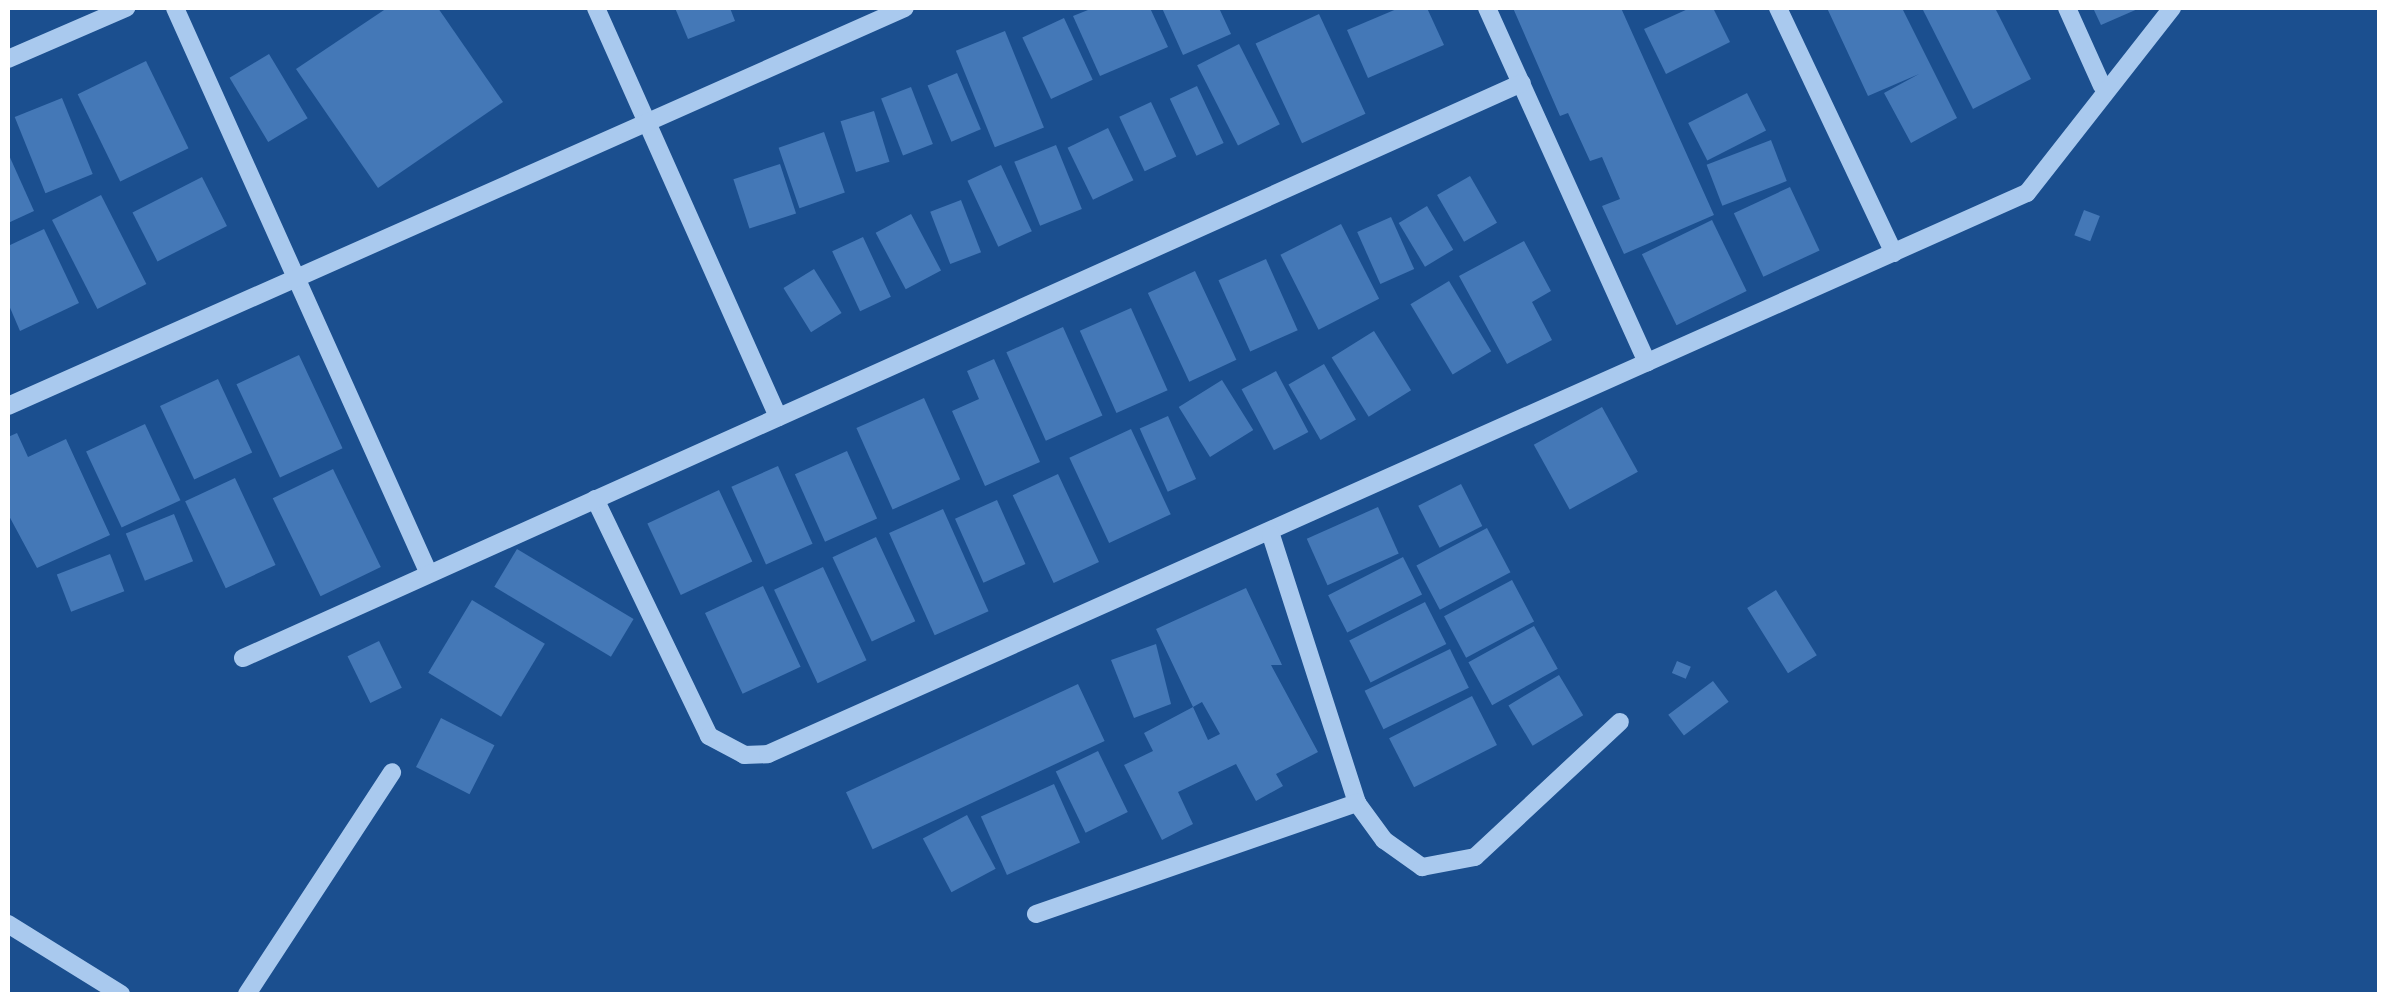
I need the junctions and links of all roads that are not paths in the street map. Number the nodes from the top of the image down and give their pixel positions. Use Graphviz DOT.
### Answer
graph roads {
  1 [pos="126,8"];
  2 [pos="175,8"];
  3 [pos="596,8"];
  4 [pos="905,8"];
  5 [pos="1488,8"];
  6 [pos="1778,8"];
  7 [pos="2067,8"];
  8 [pos="2172,8"];
  9 [pos="8,59"];
  10 [pos="1522,83"];
  11 [pos="2102,86"];
  12 [pos="647,122"];
  13 [pos="1894,253"];
  14 [pos="296,278"];
  15 [pos="1647,362"];
  16 [pos="8,406"];
  17 [pos="778,417"];
  18 [pos="595,499"];
  19 [pos="1271,535"];
  20 [pos="429,574"];
  21 [pos="243,658"];
  22 [pos="1620,722"];
  23 [pos="392,772"];
  24 [pos="1357,803"];
  25 [pos="1036,914"];
  26 [pos="8,924"];
  27 [pos="121,994"];
  28 [pos="247,994"];
  1 -- 9 [label="street"];
  2 -- 14 [label="street"];
  3 -- 12 [label="street"];
  4 -- 12 [label="street"];
  5 -- 10 [label="street"];
  6 -- 13 [label="street"];
  7 -- 11 [label="street"];
  8 -- 11 [label="street"];
  10 -- 15 [label="street"];
  10 -- 17 [label="street"];
  11 -- 13 [label="street"];
  12 -- 14 [label="street"];
  12 -- 17 [label="street"];
  13 -- 15 [label="street"];
  14 -- 16 [label="street"];
  14 -- 20 [label="street"];
  15 -- 19 [label="street"];
  17 -- 18 [label="street"];
  18 -- 19 [label="street"];
  18 -- 20 [label="street"];
  19 -- 24 [label="street"];
  20 -- 21 [label="street"];
  22 -- 24 [label="street"];
  23 -- 28 [label="street"];
  24 -- 25 [label="street"];
  26 -- 27 [label="street"];
}
